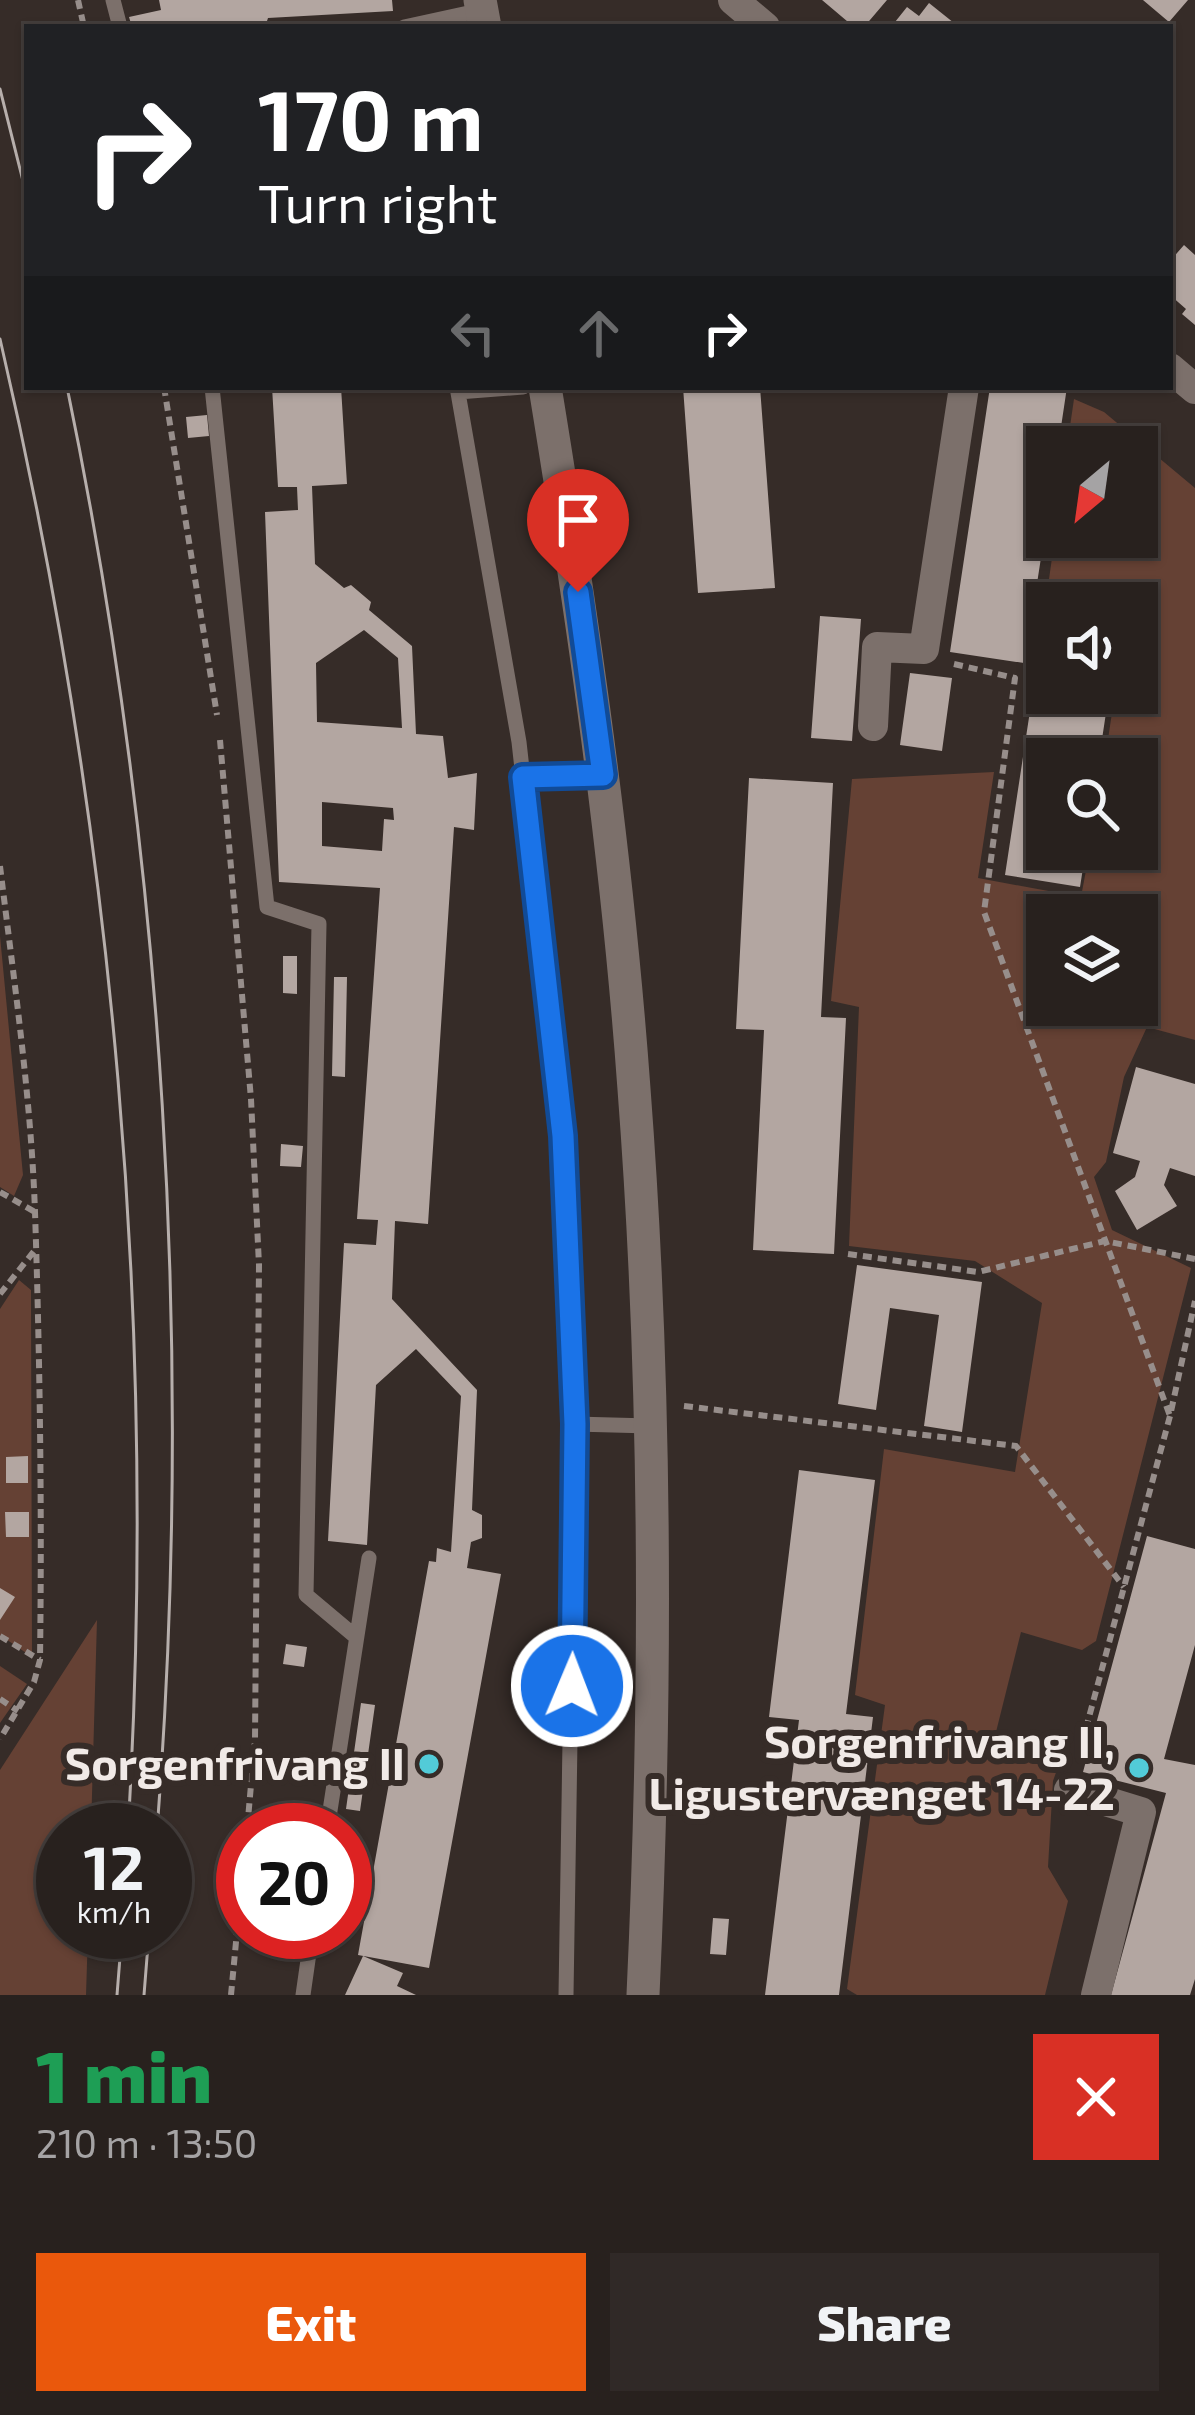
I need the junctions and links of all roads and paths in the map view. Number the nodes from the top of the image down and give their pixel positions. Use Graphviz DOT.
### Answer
graph roads {
  1 [pos="733,0"];
  2 [pos="483,12"];
  3 [pos="420,24"];
  4 [pos="761,24"];
  5 [pos="164,390"];
  6 [pos="212,390"];
  7 [pos="458,390"];
  8 [pos="544,390"];
  9 [pos="964,390"];
  10 [pos="924,649"];
  11 [pos="873,726"];
  12 [pos="603,775"];
  13 [pos="523,777"];
  14 [pos="0,866"];
  15 [pos="0,1192"];
  16 [pos="35,1212"];
  17 [pos="1106,1241"];
  18 [pos="34,1250"];
  19 [pos="848,1254"];
  20 [pos="1195,1259"];
  21 [pos="0,1294"];
  22 [pos="1195,1301"];
  23 [pos="651,1414"];
  24 [pos="1170,1416"];
  25 [pos="575,1424"];
  26 [pos="369,1558"];
  27 [pos="1124,1587"];
  28 [pos="0,1636"];
  29 [pos="356,1636"];
  30 [pos="40,1660"];
  31 [pos="0,1699"];
  32 [pos="18,1711"];
  33 [pos="0,1739"];
  34 [pos="1069,1790"];
  35 [pos="250,1803"];
  36 [pos="331,1803"];
  37 [pos="234,1959"];
  38 [pos="308,1959"];
  39 [pos="231,1995"];
  40 [pos="303,1995"];
  41 [pos="566,1995"];
  42 [pos="643,1995"];
  43 [pos="1096,1995"];
  1 -- 4 [label="street"];
  2 -- 3 [label="lane"];
  5 -- 35 [label="path"];
  6 -- 29 [label="lane"];
  7 -- 13 [label="lane"];
  8 -- 12 [label="street"];
  9 -- 10 [label="street"];
  10 -- 11 [label="street"];
  10 -- 17 [label="path"];
  12 -- 13 [label="lane"];
  12 -- 23 [label="street"];
  13 -- 25 [label="lane"];
  14 -- 16 [label="path"];
  15 -- 16 [label="path"];
  16 -- 18 [label="path"];
  17 -- 19 [label="path"];
  17 -- 20 [label="path"];
  17 -- 24 [label="path"];
  18 -- 21 [label="path"];
  18 -- 30 [label="path"];
  22 -- 24 [label="path"];
  23 -- 25 [label="lane"];
  23 -- 27 [label="path"];
  23 -- 42 [label="street"];
  24 -- 27 [label="path"];
  25 -- 41 [label="lane"];
  26 -- 29 [label="lane"];
  27 -- 34 [label="path"];
  28 -- 30 [label="path"];
  29 -- 36 [label="lane"];
  30 -- 32 [label="path"];
  31 -- 32 [label="path"];
  32 -- 33 [label="path"];
  34 -- 43 [label="street"];
  37 -- 39 [label="path"];
  38 -- 40 [label="lane"];
}
